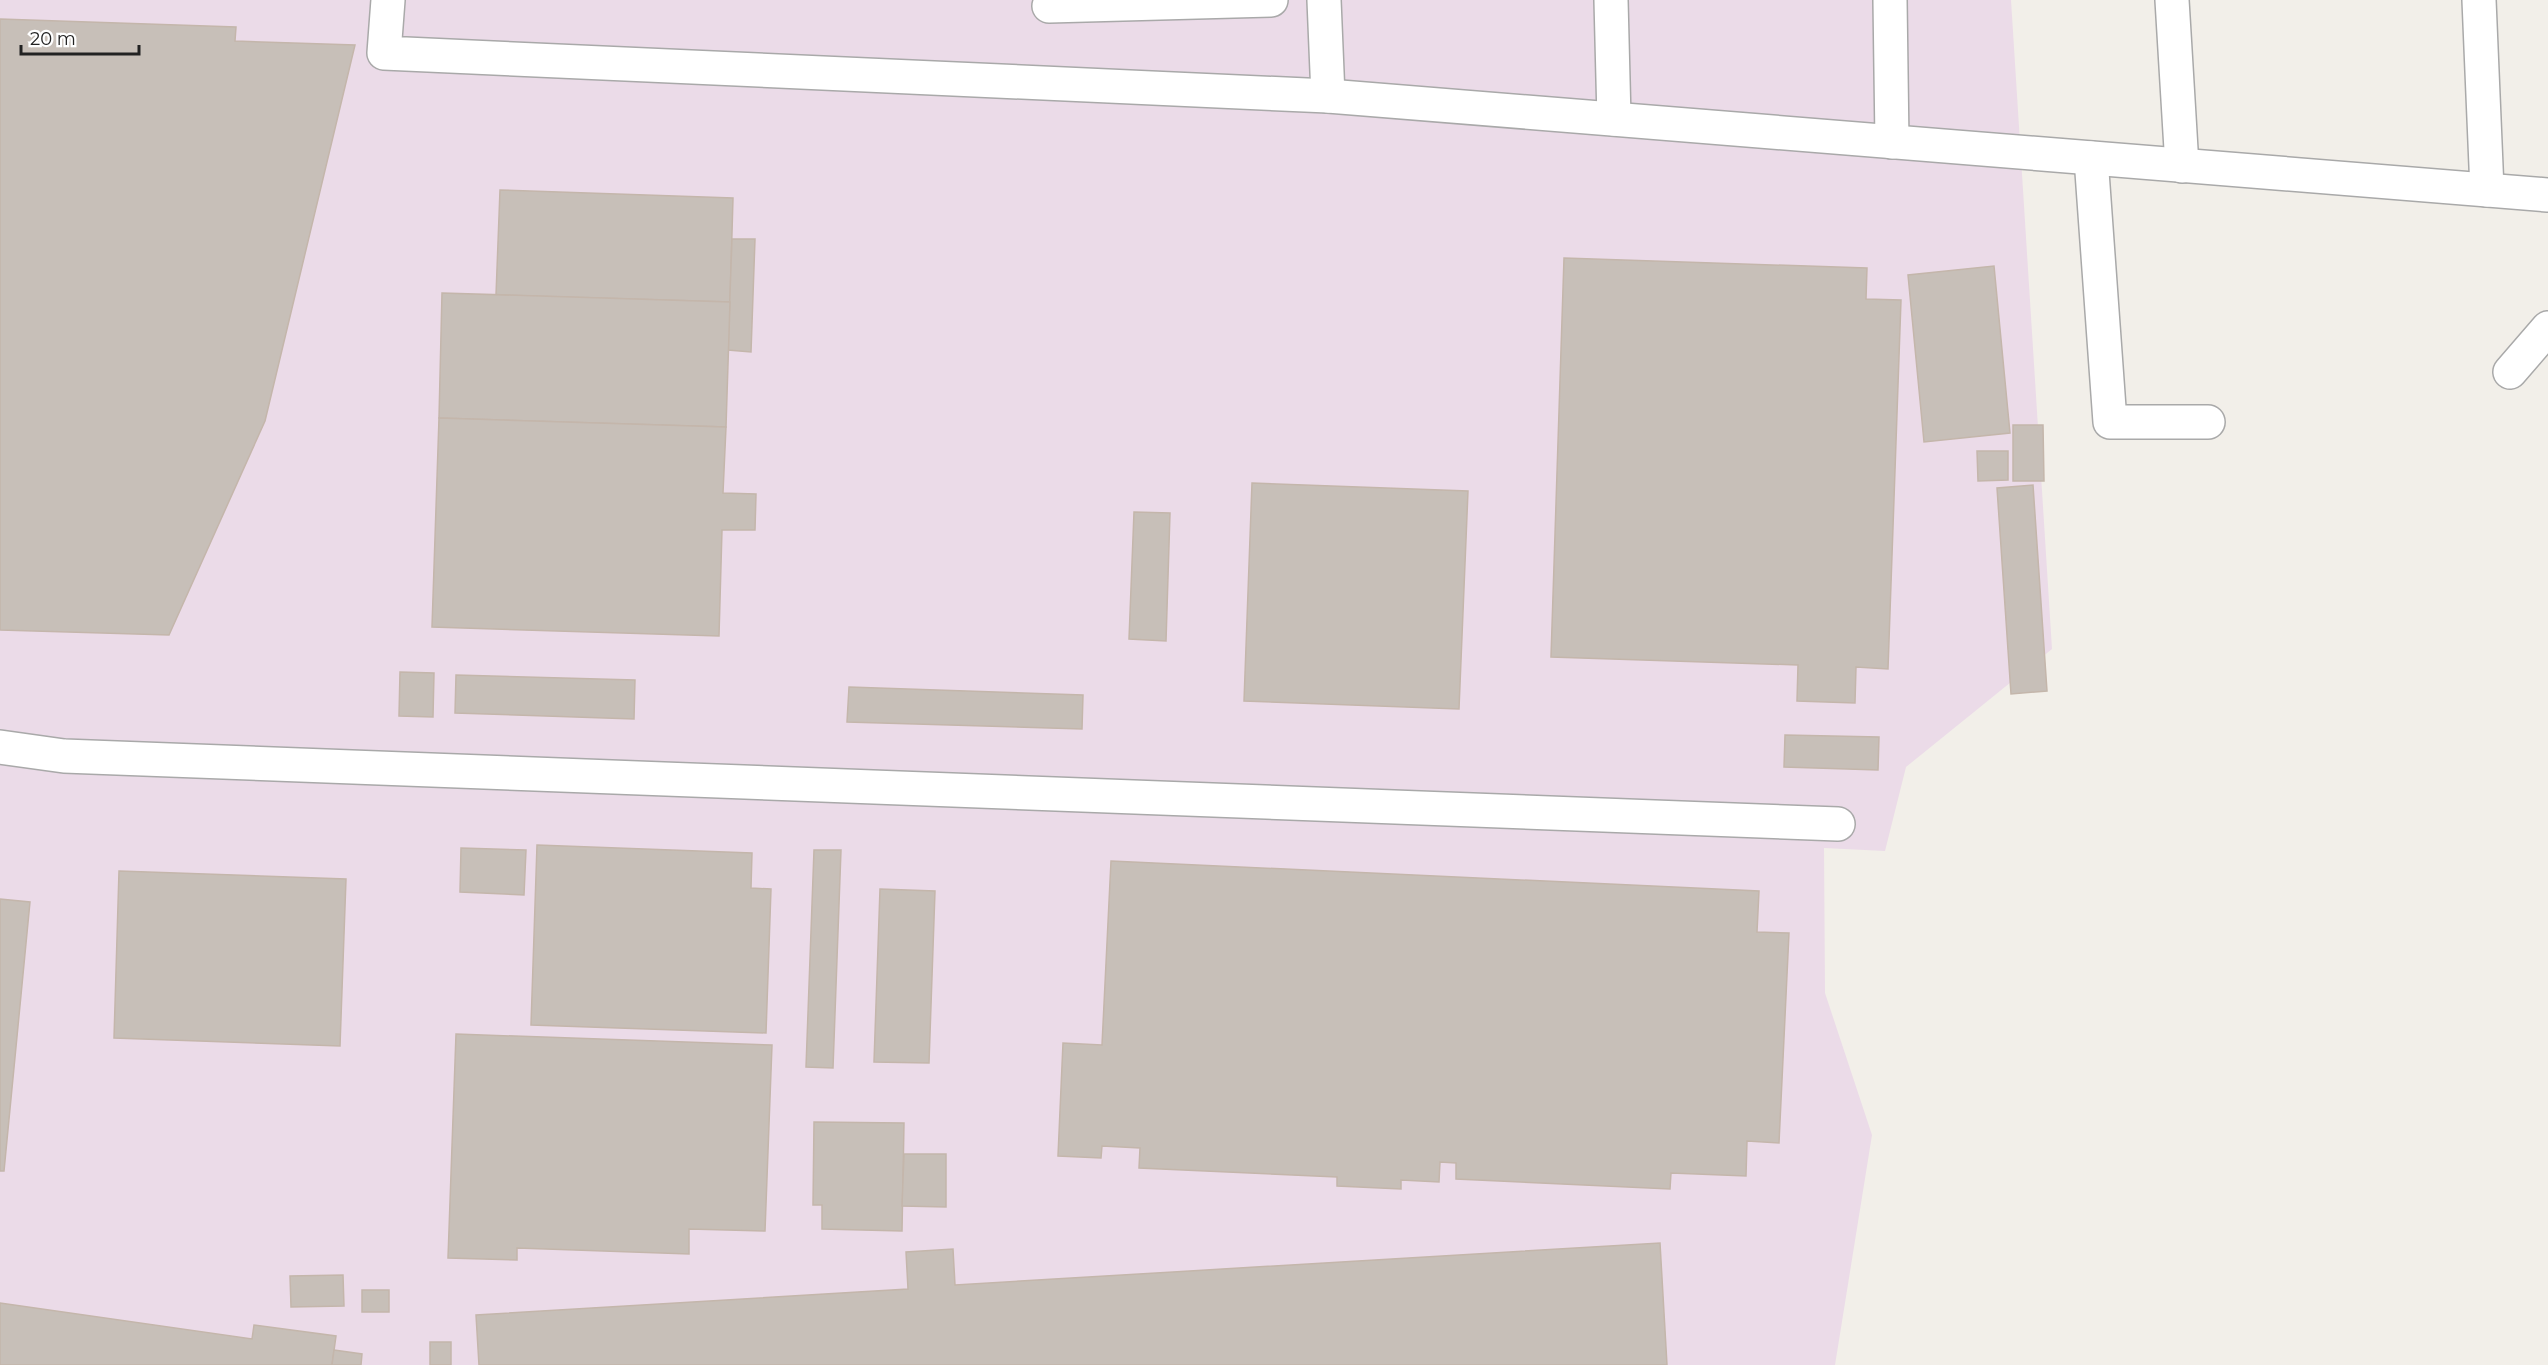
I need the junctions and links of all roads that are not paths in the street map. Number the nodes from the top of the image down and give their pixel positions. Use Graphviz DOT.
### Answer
graph roads {
  1 [pos="388,0"];
  2 [pos="1271,0"];
  3 [pos="1324,0"];
  4 [pos="1611,0"];
  5 [pos="1890,0"];
  6 [pos="2172,0"];
  7 [pos="2479,0"];
  8 [pos="1049,6"];
  9 [pos="1328,96"];
  10 [pos="1614,119"];
  11 [pos="1892,142"];
  12 [pos="2091,158"];
  13 [pos="2182,166"];
  14 [pos="2487,190"];
  15 [pos="2548,195"];
  16 [pos="2548,328"];
  17 [pos="2510,372"];
  18 [pos="2208,422"];
  19 [pos="0,747"];
  20 [pos="1838,824"];
  1 -- 9 [label="street"];
  2 -- 8 [label="street"];
  3 -- 9 [label="street"];
  4 -- 10 [label="street"];
  5 -- 11 [label="street"];
  6 -- 13 [label="street"];
  7 -- 14 [label="street"];
  9 -- 10 [label="street"];
  10 -- 11 [label="street"];
  11 -- 12 [label="street"];
  12 -- 13 [label="street"];
  12 -- 18 [label="street"];
  13 -- 14 [label="street"];
  14 -- 15 [label="street"];
  16 -- 17 [label="street"];
  19 -- 20 [label="street"];
}
